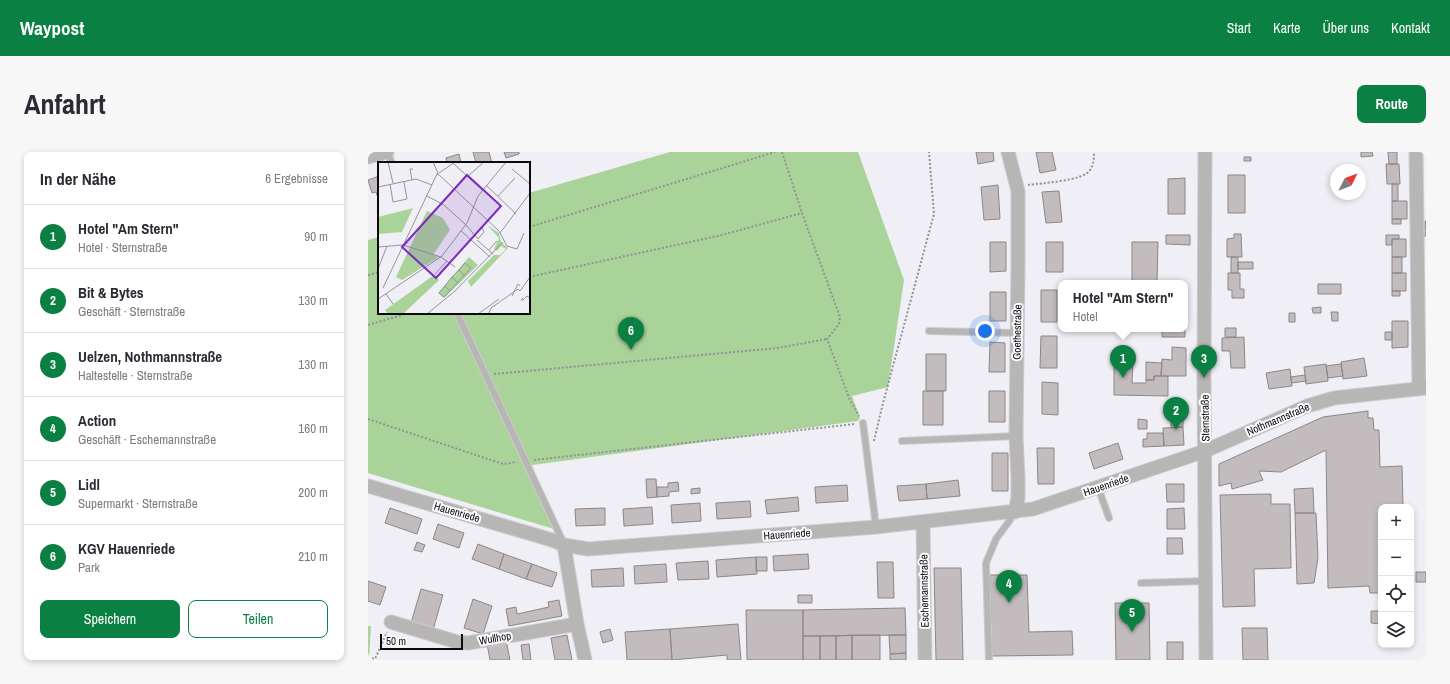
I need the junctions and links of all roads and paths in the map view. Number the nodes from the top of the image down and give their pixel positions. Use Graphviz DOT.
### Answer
graph roads {
  1 [pos="387,152"];
  2 [pos="776,152"];
  3 [pos="782,152"];
  4 [pos="929,152"];
  5 [pos="1008,152"];
  6 [pos="1094,152"];
  7 [pos="1205,152"];
  8 [pos="1416,152"];
  9 [pos="368,157"];
  10 [pos="392,162"];
  11 [pos="1421,172"];
  12 [pos="1016,186"];
  13 [pos="802,213"];
  14 [pos="530,227"];
  15 [pos="378,272"];
  16 [pos="368,275"];
  17 [pos="530,277"];
  18 [pos="405,314"];
  19 [pos="457,314"];
  20 [pos="368,325"];
  21 [pos="929,331"];
  22 [pos="1017,333"];
  23 [pos="827,339"];
  24 [pos="485,374"];
  25 [pos="1422,388"];
  26 [pos="368,419"];
  27 [pos="863,424"];
  28 [pos="1016,436"];
  29 [pos="902,441"];
  30 [pos="874,444"];
  31 [pos="1205,451"];
  32 [pos="526,461"];
  33 [pos="368,486"];
  34 [pos="1098,487"];
  35 [pos="1013,512"];
  36 [pos="1109,518"];
  37 [pos="923,522"];
  38 [pos="876,527"];
  39 [pos="564,545"];
  40 [pos="1205,581"];
  41 [pos="1141,583"];
  42 [pos="391,622"];
  43 [pos="577,624"];
  44 [pos="368,658"];
  45 [pos="585,660"];
  46 [pos="925,660"];
  47 [pos="989,660"];
  48 [pos="1206,660"];
  1 -- 9 [label="street"];
  1 -- 10 [label="lane"];
  2 -- 14 [label="path"];
  3 -- 13 [label="path"];
  4 -- 30 [label="path"];
  5 -- 12 [label="street, Goethestraße"];
  6 -- 12 [label="path"];
  7 -- 31 [label="street, Sternstraße"];
  8 -- 11 [label="street"];
  11 -- 25 [label="street"];
  12 -- 22 [label="street, Goethestraße"];
  13 -- 17 [label="path"];
  13 -- 23 [label="path"];
  15 -- 16 [label="path"];
  18 -- 20 [label="path"];
  19 -- 24 [label="lane"];
  21 -- 22 [label="lane"];
  22 -- 28 [label="street, Goethestraße"];
  23 -- 24 [label="path"];
  23 -- 27 [label="path"];
  24 -- 32 [label="lane"];
  25 -- 31 [label="street, Nothmannstraße"];
  26 -- 32 [label="path"];
  27 -- 32 [label="path"];
  27 -- 38 [label="lane"];
  28 -- 29 [label="lane"];
  28 -- 35 [label="street, Goethestraße"];
  31 -- 34 [label="street, Hauenriede"];
  31 -- 40 [label="street, Sternstraße"];
  32 -- 39 [label="lane"];
  33 -- 39 [label="street, Hauenriede"];
  34 -- 35 [label="street, Hauenriede"];
  34 -- 36 [label="lane"];
  35 -- 37 [label="street, Hauenriede"];
  35 -- 47 [label="lane"];
  37 -- 38 [label="street, Hauenriede"];
  37 -- 46 [label="street, Eschemannstraße"];
  38 -- 39 [label="street, Hauenriede"];
  39 -- 43 [label="street"];
  40 -- 41 [label="lane"];
  40 -- 48 [label="street, Sternstraße"];
  42 -- 43 [label="street, Wullhop"];
  42 -- 44 [label="path"];
  43 -- 45 [label="street"];
}
